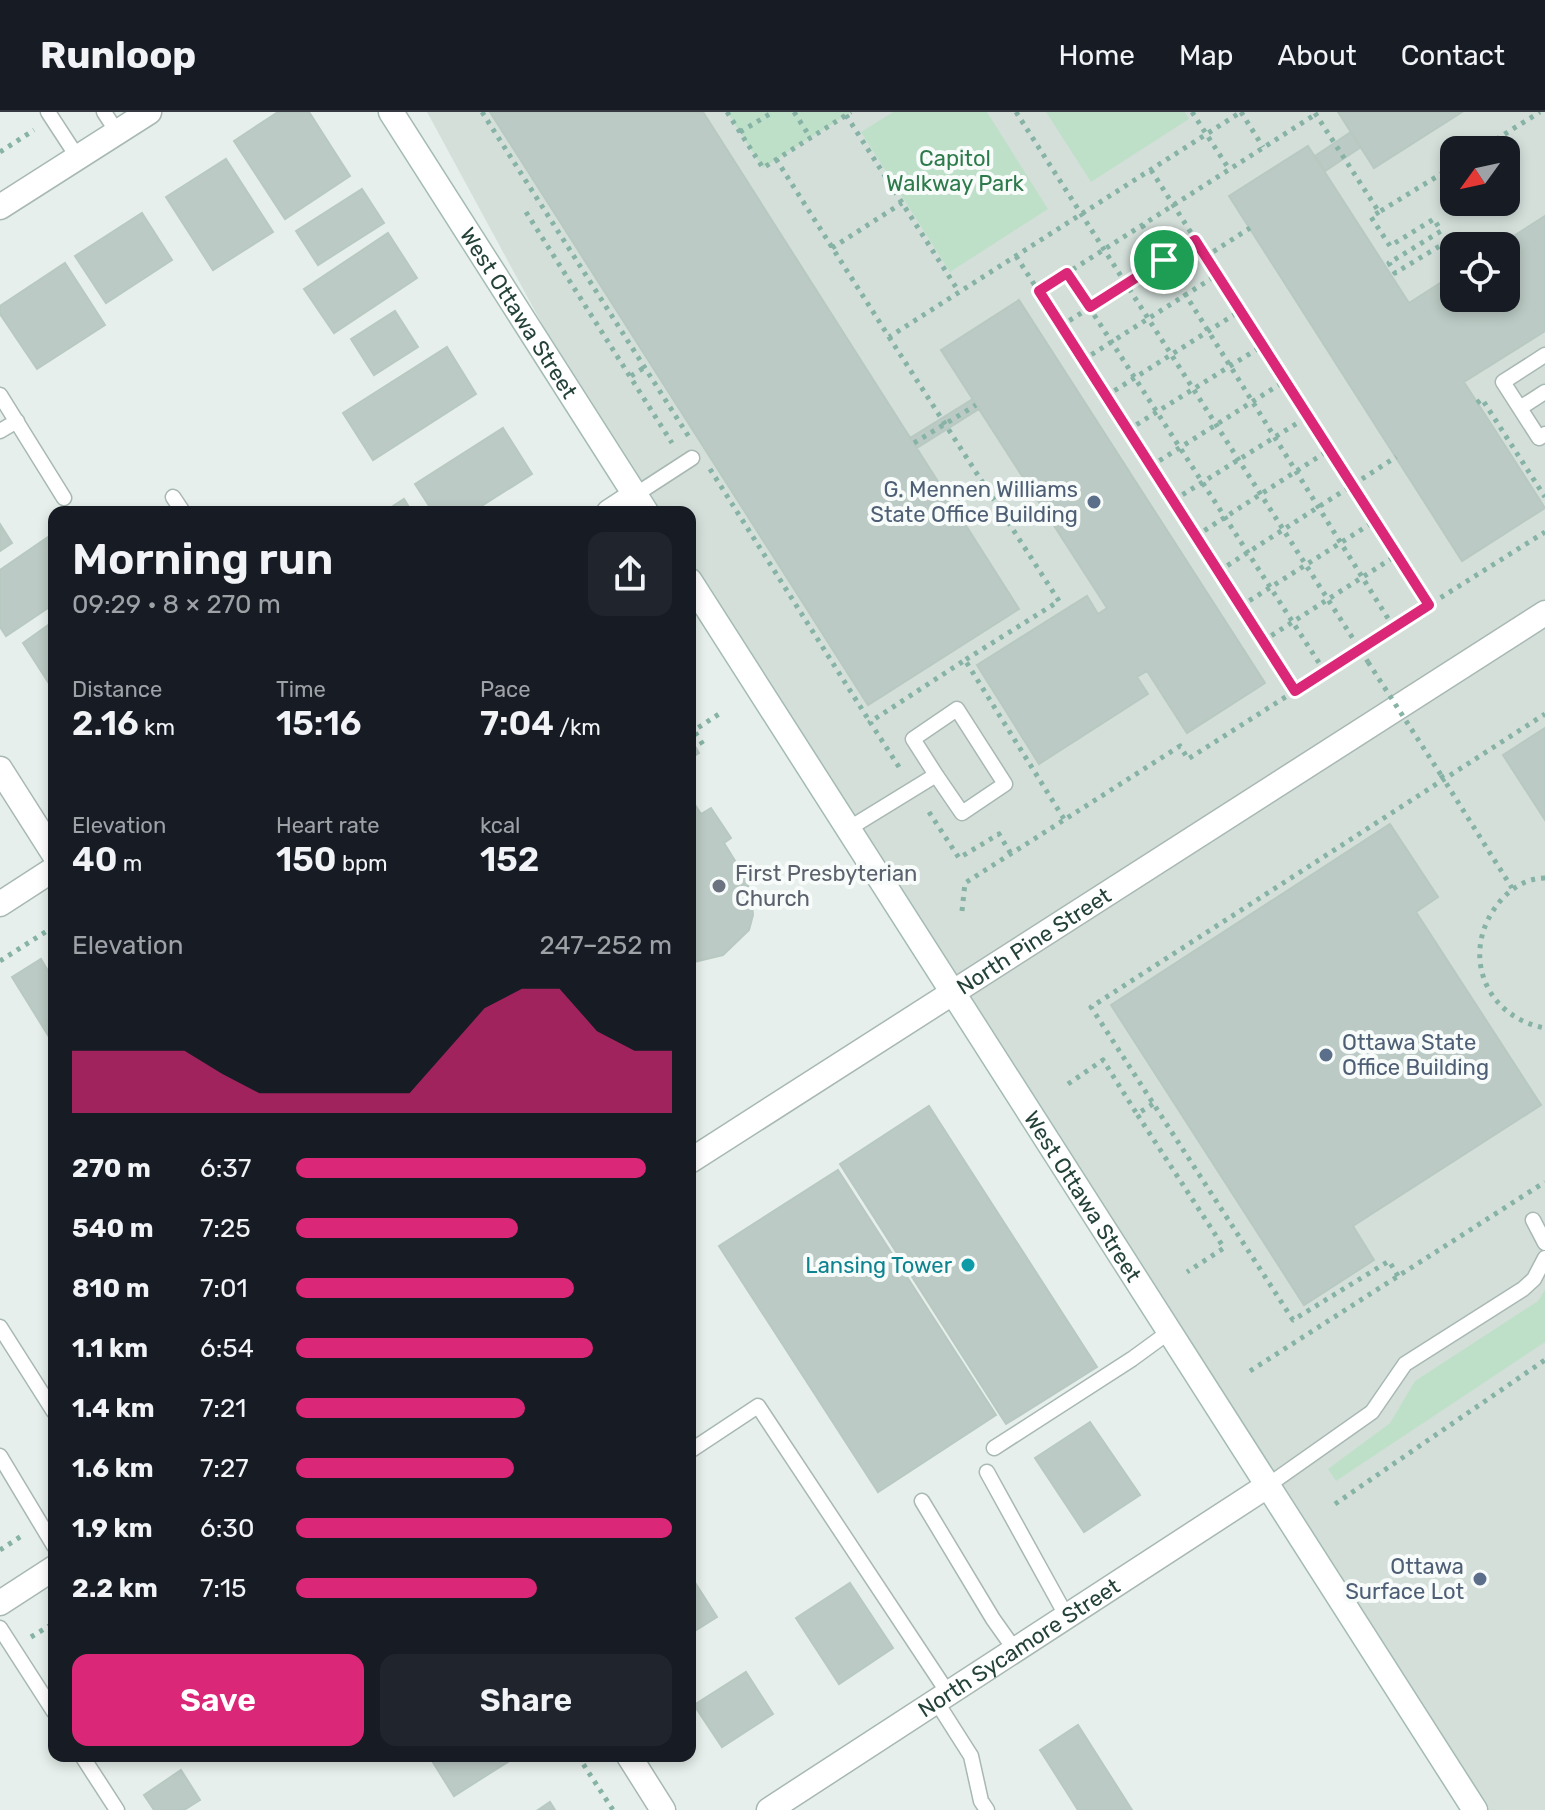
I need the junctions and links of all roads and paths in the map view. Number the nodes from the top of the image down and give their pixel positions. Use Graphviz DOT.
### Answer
graph roads {
  1 [pos="48,112"];
  2 [pos="149,112"];
  3 [pos="391,112"];
  4 [pos="482,112"];
  5 [pos="727,112"];
  6 [pos="773,112"];
  7 [pos="794,112"];
  8 [pos="1016,112"];
  9 [pos="1192,112"];
  10 [pos="1241,112"];
  11 [pos="1540,112"];
  12 [pos="848,113"];
  13 [pos="1315,113"];
  14 [pos="110,122"];
  15 [pos="740,132"];
  16 [pos="1206,134"];
  17 [pos="1501,136"];
  18 [pos="810,137"];
  19 [pos="1263,147"];
  20 [pos="78,158"];
  21 [pos="776,159"];
  22 [pos="1229,169"];
  23 [pos="1151,170"];
  24 [pos="1440,175"];
  25 [pos="902,203"];
  26 [pos="1173,205"];
  27 [pos="0,207"];
  28 [pos="526,212"];
  29 [pos="1379,212"];
  30 [pos="1081,214"];
  31 [pos="1142,225"];
  32 [pos="1250,228"];
  33 [pos="1195,240"];
  34 [pos="1440,246"];
  35 [pos="832,248"];
  36 [pos="1104,249"];
  37 [pos="1016,256"];
  38 [pos="1205,257"];
  39 [pos="1164,260"];
  40 [pos="1067,273"];
  41 [pos="1217,275"];
  42 [pos="1126,284"];
  43 [pos="1039,291"];
  44 [pos="959,292"];
  45 [pos="1186,296"];
  46 [pos="1090,307"];
  47 [pos="1240,311"];
  48 [pos="1148,319"];
  49 [pos="1061,326"];
  50 [pos="1209,331"];
  51 [pos="889,337"];
  52 [pos="1113,342"];
  53 [pos="1262,346"];
  54 [pos="1171,354"];
  55 [pos="1545,355"];
  56 [pos="1083,360"];
  57 [pos="1230,366"];
  58 [pos="645,367"];
  59 [pos="631,376"];
  60 [pos="1136,377"];
  61 [pos="1285,381"];
  62 [pos="1194,389"];
  63 [pos="1545,392"];
  64 [pos="0,395"];
  65 [pos="1106,396"];
  66 [pos="1252,401"];
  67 [pos="1477,403"];
  68 [pos="976,405"];
  69 [pos="1520,408"];
  70 [pos="1158,411"];
  71 [pos="1307,417"];
  72 [pos="17,421"];
  73 [pos="945,424"];
  74 [pos="1216,424"];
  75 [pos="1128,430"];
  76 [pos="0,431"];
  77 [pos="1545,434"];
  78 [pos="1275,437"];
  79 [pos="672,443"];
  80 [pos="914,443"];
  81 [pos="1181,447"];
  82 [pos="1329,450"];
  83 [pos="697,454"];
  84 [pos="1396,457"];
  85 [pos="1239,460"];
  86 [pos="1151,466"];
  87 [pos="1296,472"];
  88 [pos="1204,482"];
  89 [pos="1351,486"];
  90 [pos="1261,495"];
  91 [pos="173,497"];
  92 [pos="1545,497"];
  93 [pos="64,498"];
  94 [pos="1174,500"];
  95 [pos="641,504"];
  96 [pos="179,506"];
  97 [pos="1318,507"];
  98 [pos="1226,516"];
  99 [pos="1375,521"];
  100 [pos="1283,530"];
  101 [pos="1545,532"];
  102 [pos="1196,536"];
  103 [pos="1341,543"];
  104 [pos="1248,552"];
  105 [pos="1397,555"];
  106 [pos="1306,565"];
  107 [pos="1219,571"];
  108 [pos="1363,578"];
  109 [pos="1271,587"];
  110 [pos="696,590"];
  111 [pos="1328,600"];
  112 [pos="1429,605"];
  113 [pos="1241,606"];
  114 [pos="1545,613"];
  115 [pos="1293,622"];
  116 [pos="1394,628"];
  117 [pos="1263,641"];
  118 [pos="1360,650"];
  119 [pos="965,660"];
  120 [pos="1325,672"];
  121 [pos="1295,691"];
  122 [pos="722,712"];
  123 [pos="1545,714"];
  124 [pos="870,722"];
  125 [pos="696,726"];
  126 [pos="696,736"];
  127 [pos="705,748"];
  128 [pos="0,769"];
  129 [pos="936,775"];
  130 [pos="1443,777"];
  131 [pos="929,812"];
  132 [pos="848,829"];
  133 [pos="48,845"];
  134 [pos="1011,854"];
  135 [pos="48,873"];
  136 [pos="1545,878"];
  137 [pos="1512,888"];
  138 [pos="0,904"];
  139 [pos="962,911"];
  140 [pos="48,930"];
  141 [pos="0,961"];
  142 [pos="953,993"];
  143 [pos="1545,1028"];
  144 [pos="1068,1084"];
  145 [pos="1153,1104"];
  146 [pos="1137,1114"];
  147 [pos="696,1157"];
  148 [pos="1545,1182"];
  149 [pos="1533,1220"];
  150 [pos="1545,1243"];
  151 [pos="1545,1258"];
  152 [pos="1187,1272"];
  153 [pos="1398,1276"];
  154 [pos="0,1327"];
  155 [pos="1169,1332"];
  156 [pos="1545,1360"];
  157 [pos="1250,1371"];
  158 [pos="48,1403"];
  159 [pos="696,1447"];
  160 [pos="994,1448"];
  161 [pos="0,1456"];
  162 [pos="987,1472"];
  163 [pos="1267,1486"];
  164 [pos="922,1501"];
  165 [pos="1335,1504"];
  166 [pos="48,1536"];
  167 [pos="48,1572"];
  168 [pos="0,1603"];
  169 [pos="1067,1617"];
  170 [pos="0,1628"];
  171 [pos="1015,1650"];
  172 [pos="942,1697"];
  173 [pos="48,1703"];
  174 [pos="86,1762"];
  175 [pos="582,1762"];
  176 [pos="633,1762"];
  177 [pos="117,1810"];
  178 [pos="613,1810"];
  179 [pos="663,1810"];
  180 [pos="769,1810"];
  181 [pos="987,1810"];
  182 [pos="1475,1810"];
  1 -- 20 [label="lane"];
  2 -- 14 [label="street"];
  3 -- 95 [label="street, West Ottawa Street"];
  4 -- 58 [label="path"];
  5 -- 15 [label="path"];
  6 -- 15 [label="path"];
  7 -- 18 [label="path"];
  8 -- 30 [label="path"];
  9 -- 16 [label="path"];
  10 -- 16 [label="path"];
  10 -- 19 [label="path"];
  11 -- 17 [label="path"];
  12 -- 18 [label="path"];
  12 -- 25 [label="path"];
  13 -- 19 [label="path"];
  13 -- 29 [label="path"];
  14 -- 20 [label="street"];
  15 -- 21 [label="path"];
  16 -- 22 [label="path"];
  16 -- 23 [label="path"];
  18 -- 21 [label="path"];
  19 -- 22 [label="path"];
  20 -- 27 [label="street"];
  21 -- 35 [label="path"];
  22 -- 26 [label="path"];
  23 -- 26 [label="path"];
  23 -- 30 [label="path"];
  24 -- 29 [label="path"];
  25 -- 35 [label="path"];
  25 -- 44 [label="path"];
  26 -- 31 [label="path"];
  26 -- 33 [label="path"];
  28 -- 59 [label="path"];
  29 -- 34 [label="path"];
  30 -- 36 [label="path"];
  30 -- 37 [label="path"];
  31 -- 36 [label="path"];
  31 -- 39 [label="path"];
  32 -- 38 [label="path"];
  33 -- 38 [label="path"];
  33 -- 39 [label="path"];
  35 -- 51 [label="path"];
  36 -- 40 [label="path"];
  36 -- 42 [label="path"];
  37 -- 43 [label="path"];
  37 -- 44 [label="path"];
  38 -- 41 [label="path"];
  39 -- 42 [label="path"];
  39 -- 45 [label="path"];
  40 -- 43 [label="path"];
  40 -- 46 [label="path"];
  41 -- 45 [label="path"];
  41 -- 47 [label="path"];
  42 -- 46 [label="path"];
  42 -- 48 [label="path"];
  43 -- 49 [label="path"];
  44 -- 51 [label="path"];
  45 -- 48 [label="path"];
  45 -- 50 [label="path"];
  46 -- 49 [label="path"];
  46 -- 52 [label="path"];
  47 -- 50 [label="path"];
  47 -- 53 [label="path"];
  48 -- 52 [label="path"];
  48 -- 54 [label="path"];
  49 -- 56 [label="path"];
  50 -- 54 [label="path"];
  50 -- 57 [label="path"];
  51 -- 73 [label="path"];
  52 -- 56 [label="path"];
  52 -- 60 [label="path"];
  53 -- 57 [label="path"];
  53 -- 61 [label="path"];
  54 -- 60 [label="path"];
  54 -- 62 [label="path"];
  55 -- 69 [label="lane"];
  56 -- 65 [label="path"];
  57 -- 62 [label="path"];
  57 -- 66 [label="path"];
  58 -- 59 [label="path"];
  58 -- 83 [label="path"];
  59 -- 79 [label="path"];
  60 -- 65 [label="path"];
  60 -- 70 [label="path"];
  61 -- 66 [label="path"];
  61 -- 71 [label="path"];
  62 -- 70 [label="path"];
  62 -- 74 [label="path"];
  63 -- 69 [label="lane"];
  64 -- 72 [label="lane"];
  65 -- 75 [label="path"];
  66 -- 74 [label="path"];
  66 -- 78 [label="path"];
  67 -- 92 [label="path"];
  68 -- 73 [label="path, bridge"];
  69 -- 77 [label="lane"];
  70 -- 75 [label="path"];
  70 -- 81 [label="path"];
  71 -- 78 [label="path"];
  71 -- 82 [label="path"];
  72 -- 76 [label="lane"];
  72 -- 93 [label="lane"];
  73 -- 80 [label="path, bridge"];
  73 -- 119 [label="path"];
  74 -- 81 [label="path"];
  74 -- 85 [label="path"];
  75 -- 86 [label="path"];
  78 -- 85 [label="path"];
  78 -- 87 [label="path"];
  81 -- 86 [label="path"];
  81 -- 88 [label="path"];
  82 -- 87 [label="path"];
  82 -- 89 [label="path"];
  83 -- 95 [label="lane"];
  83 -- 124 [label="path"];
  84 -- 89 [label="path"];
  85 -- 88 [label="path"];
  85 -- 90 [label="path"];
  86 -- 94 [label="path"];
  87 -- 90 [label="path"];
  87 -- 97 [label="path"];
  88 -- 94 [label="path"];
  88 -- 98 [label="path"];
  89 -- 97 [label="path"];
  89 -- 99 [label="path"];
  90 -- 98 [label="path"];
  90 -- 100 [label="path"];
  91 -- 96 [label="lane"];
  94 -- 102 [label="path"];
  97 -- 100 [label="path"];
  97 -- 103 [label="path"];
  98 -- 102 [label="path"];
  98 -- 104 [label="path"];
  99 -- 103 [label="path"];
  99 -- 105 [label="path"];
  100 -- 104 [label="path"];
  100 -- 106 [label="path"];
  101 -- 112 [label="path"];
  102 -- 107 [label="path"];
  103 -- 106 [label="path"];
  103 -- 108 [label="path"];
  104 -- 107 [label="path"];
  104 -- 109 [label="path"];
  105 -- 108 [label="path"];
  105 -- 112 [label="path"];
  106 -- 109 [label="path"];
  106 -- 111 [label="path"];
  107 -- 113 [label="path"];
  108 -- 111 [label="path"];
  108 -- 116 [label="path"];
  109 -- 113 [label="path"];
  109 -- 115 [label="path"];
  110 -- 132 [label="street, West Ottawa Street"];
  111 -- 115 [label="path"];
  111 -- 118 [label="path"];
  112 -- 116 [label="path"];
  113 -- 117 [label="path"];
  114 -- 142 [label="street, North Pine Street"];
  115 -- 117 [label="path"];
  115 -- 120 [label="path"];
  116 -- 118 [label="path"];
  117 -- 121 [label="path"];
  118 -- 120 [label="path"];
  118 -- 130 [label="path, bridge"];
  120 -- 121 [label="path"];
  121 -- 134 [label="path"];
  122 -- 125 [label="path"];
  123 -- 130 [label="path"];
  126 -- 127 [label="path"];
  128 -- 133 [label="street"];
  129 -- 129 [label="lane"];
  129 -- 132 [label="lane"];
  130 -- 137 [label="path"];
  130 -- 145 [label="path"];
  131 -- 134 [label="path"];
  132 -- 142 [label="street, West Ottawa Street"];
  134 -- 139 [label="path"];
  135 -- 138 [label="street"];
  136 -- 137 [label="path"];
  137 -- 143 [label="path"];
  140 -- 141 [label="path"];
  142 -- 147 [label="street, North Pine Street"];
  142 -- 155 [label="street, West Ottawa Street"];
  144 -- 146 [label="path"];
  145 -- 146 [label="path"];
  145 -- 153 [label="path"];
  146 -- 152 [label="path"];
  148 -- 153 [label="path"];
  149 -- 150 [label="lane"];
  151 -- 163 [label="lane"];
  153 -- 157 [label="path"];
  154 -- 158 [label="lane"];
  155 -- 160 [label="lane"];
  155 -- 163 [label="street, West Ottawa Street"];
  156 -- 165 [label="path"];
  159 -- 172 [label="lane"];
  161 -- 166 [label="lane"];
  162 -- 169 [label="lane"];
  163 -- 169 [label="street, North Sycamore Street"];
  163 -- 182 [label="street, West Ottawa Street"];
  164 -- 171 [label="lane"];
  167 -- 168 [label="street"];
  169 -- 171 [label="street, North Sycamore Street"];
  170 -- 173 [label="lane"];
  171 -- 172 [label="street, North Sycamore Street"];
  172 -- 180 [label="street, North Sycamore Street"];
  172 -- 181 [label="lane"];
  174 -- 177 [label="lane"];
  175 -- 178 [label="path"];
  176 -- 179 [label="street"];
}
